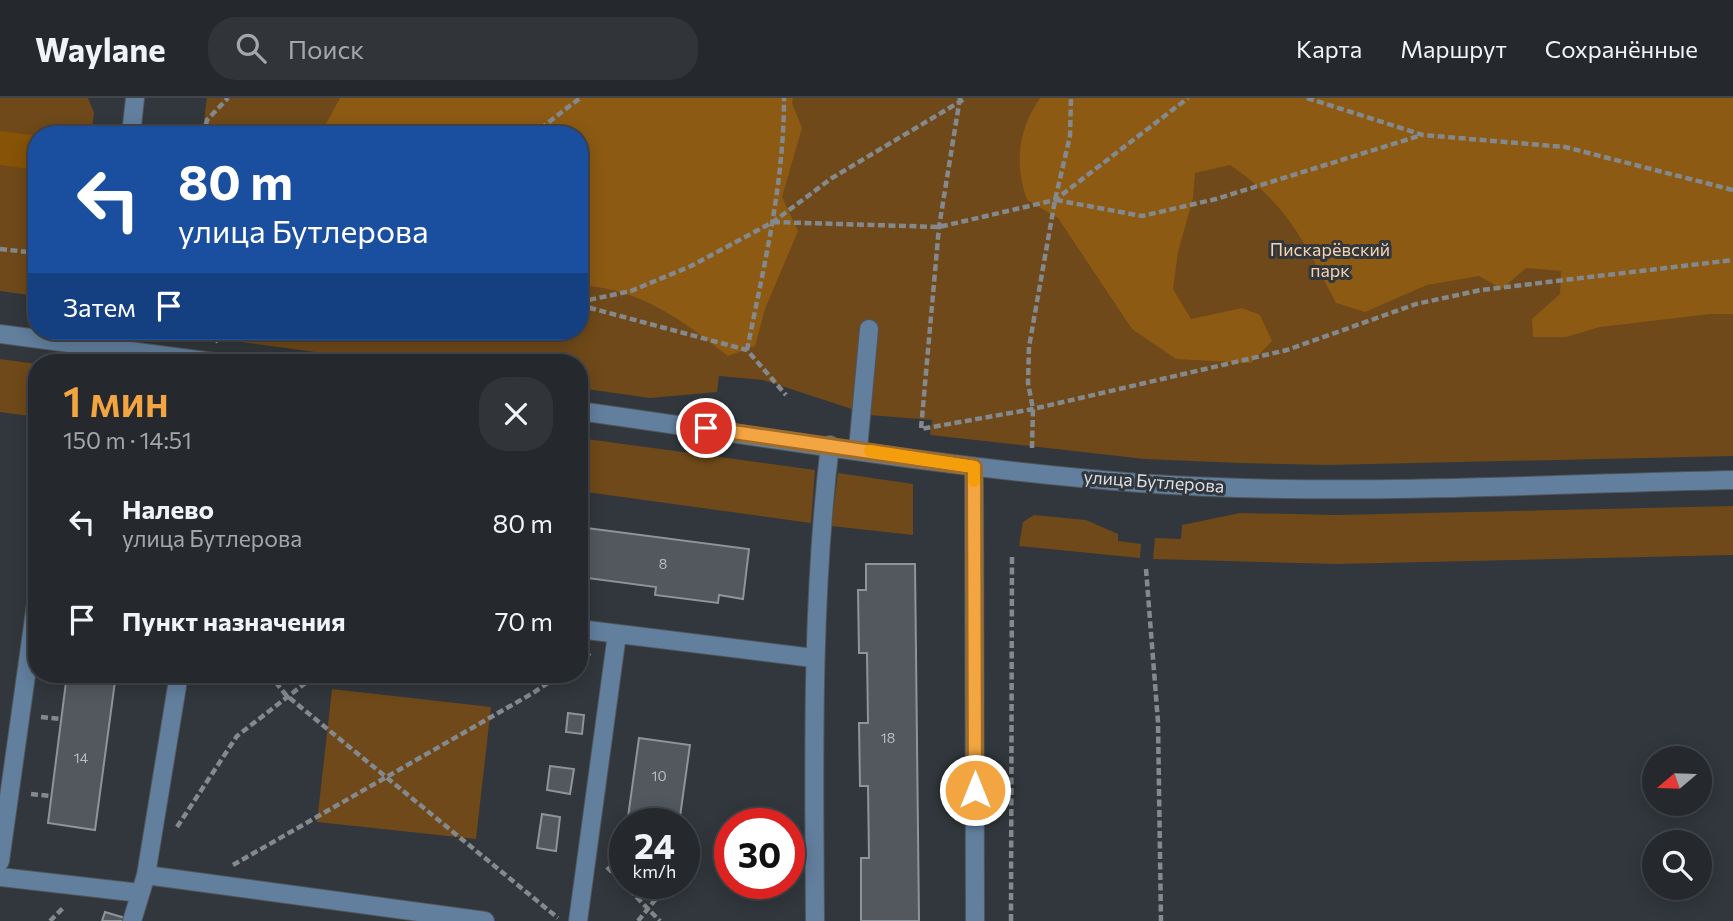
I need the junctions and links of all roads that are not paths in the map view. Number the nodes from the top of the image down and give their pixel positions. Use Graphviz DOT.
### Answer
graph roads {
  1 [pos="135,98"];
  2 [pos="132,126"];
  3 [pos="869,329"];
  4 [pos="0,334"];
  5 [pos="28,338"];
  6 [pos="44,340"];
  7 [pos="99,340"];
  8 [pos="110,340"];
  9 [pos="73,344"];
  10 [pos="71,354"];
  11 [pos="169,354"];
  12 [pos="588,412"];
  13 [pos="830,445"];
  14 [pos="858,449"];
  15 [pos="974,467"];
  16 [pos="1733,480"];
  17 [pos="588,630"];
  18 [pos="617,634"];
  19 [pos="813,658"];
  20 [pos="28,661"];
  21 [pos="178,683"];
  22 [pos="0,861"];
  23 [pos="146,875"];
  24 [pos="0,877"];
  25 [pos="140,893"];
  26 [pos="132,921"];
  27 [pos="485,921"];
  28 [pos="578,921"];
  29 [pos="816,921"];
  30 [pos="975,921"];
  1 -- 2 [label="street"];
  3 -- 14 [label="street"];
  4 -- 5 [label="street"];
  6 -- 9 [label="street"];
  7 -- 9 [label="street"];
  8 -- 11 [label="street"];
  9 -- 10 [label="street"];
  12 -- 13 [label="street, улица Бутлерова"];
  13 -- 14 [label="street, улица Бутлерова"];
  13 -- 19 [label="street"];
  14 -- 15 [label="street, улица Бутлерова"];
  15 -- 16 [label="street, улица Бутлерова"];
  15 -- 30 [label="street"];
  17 -- 18 [label="street"];
  18 -- 19 [label="street"];
  18 -- 28 [label="street"];
  19 -- 29 [label="street"];
  20 -- 22 [label="street"];
  21 -- 23 [label="street"];
  23 -- 25 [label="street"];
  23 -- 27 [label="street"];
  24 -- 25 [label="street"];
  25 -- 26 [label="street"];
}
